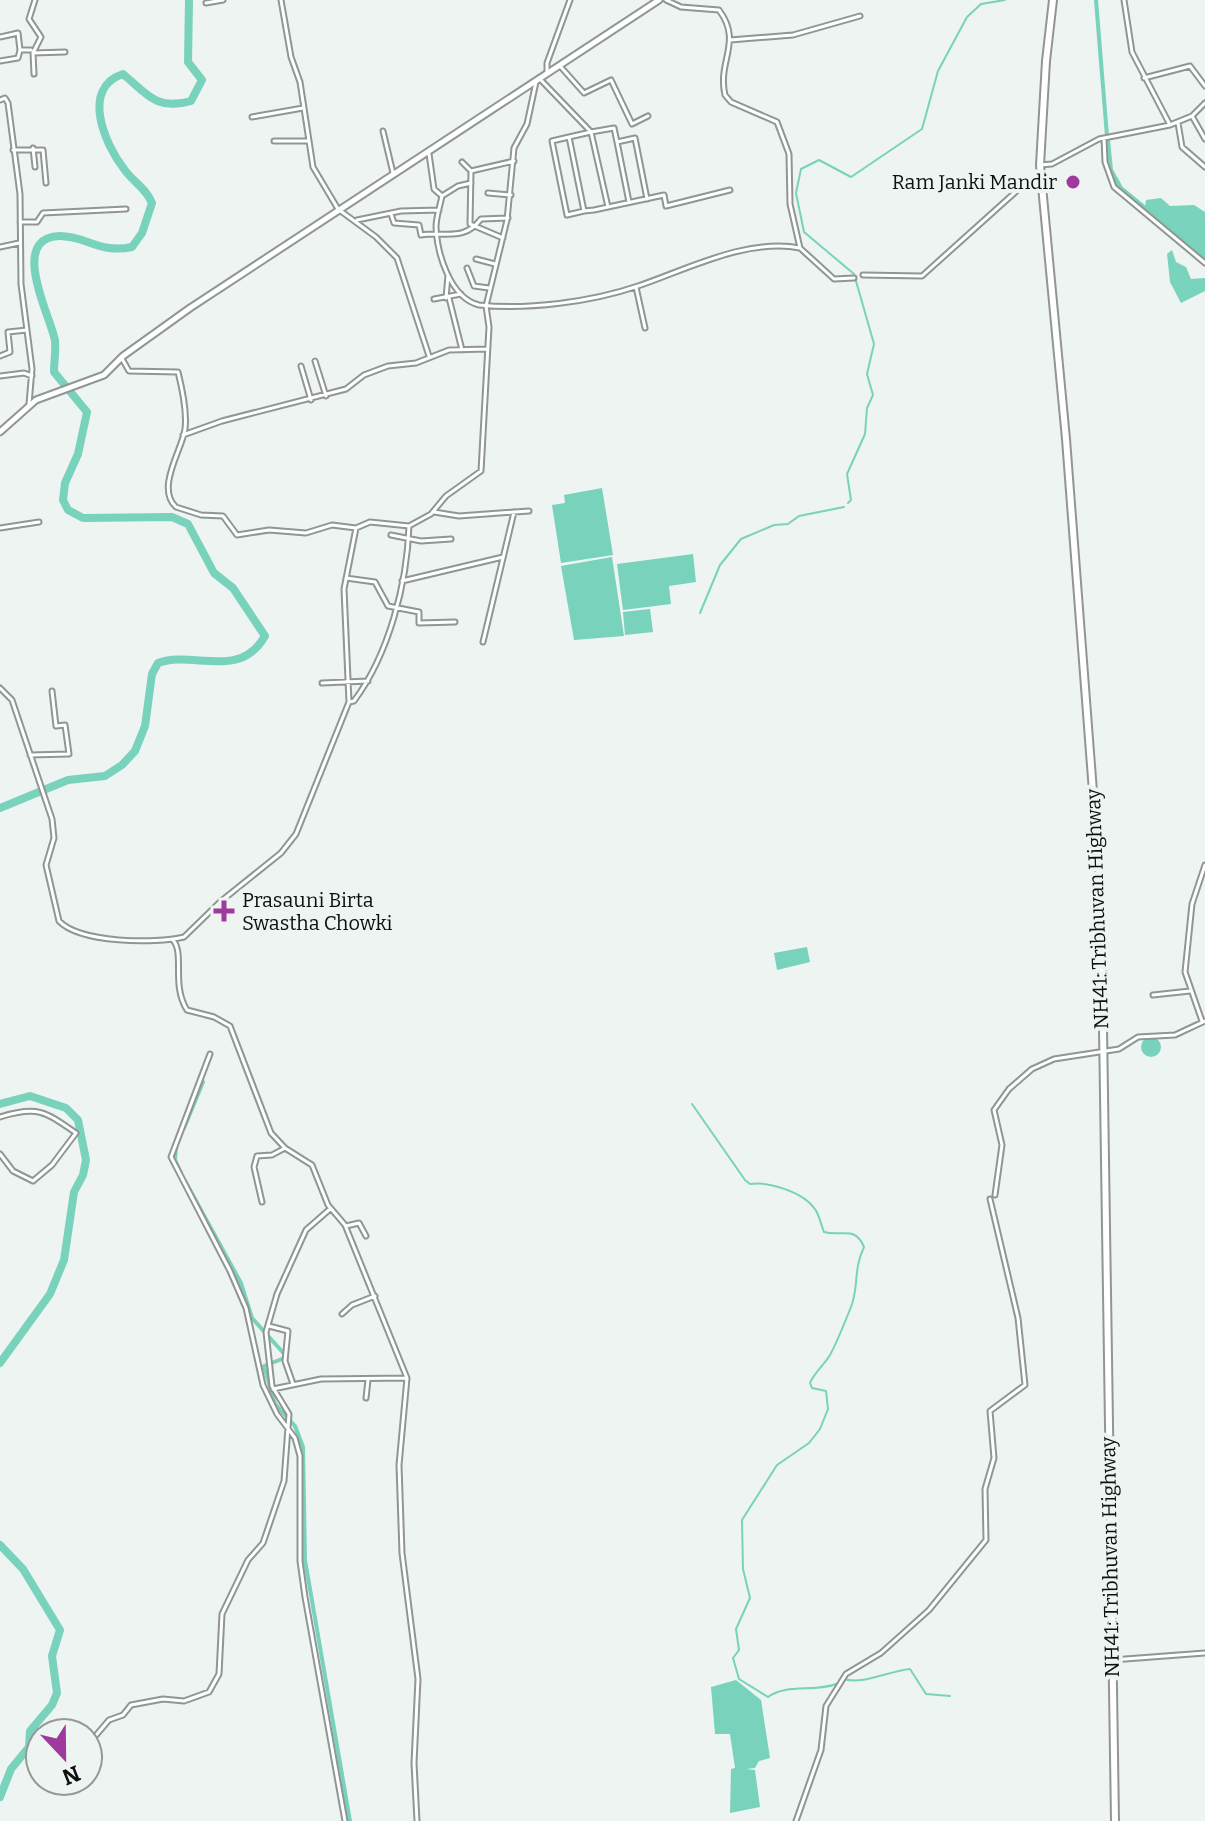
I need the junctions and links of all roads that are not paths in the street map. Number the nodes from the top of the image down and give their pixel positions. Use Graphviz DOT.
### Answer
graph roads {
  1 [pos="35,0"];
  2 [pos="223,0"];
  3 [pos="281,0"];
  4 [pos="570,0"];
  5 [pos="659,0"];
  6 [pos="666,0"];
  7 [pos="1053,0"];
  8 [pos="1124,0"];
  9 [pos="206,3"];
  10 [pos="860,16"];
  11 [pos="0,37"];
  12 [pos="730,40"];
  13 [pos="20,50"];
  14 [pos="32,52"];
  15 [pos="65,52"];
  16 [pos="0,61"];
  17 [pos="559,65"];
  18 [pos="547,72"];
  19 [pos="34,74"];
  20 [pos="1143,78"];
  21 [pos="537,79"];
  22 [pos="1205,86"];
  23 [pos="0,100"];
  24 [pos="1205,103"];
  25 [pos="303,108"];
  26 [pos="648,116"];
  27 [pos="1192,116"];
  28 [pos="252,117"];
  29 [pos="1178,122"];
  30 [pos="1170,125"];
  31 [pos="383,131"];
  32 [pos="591,132"];
  33 [pos="569,137"];
  34 [pos="1104,138"];
  35 [pos="1205,139"];
  36 [pos="274,141"];
  37 [pos="309,141"];
  38 [pos="617,142"];
  39 [pos="33,148"];
  40 [pos="13,150"];
  41 [pos="427,151"];
  42 [pos="514,161"];
  43 [pos="462,162"];
  44 [pos="1040,165"];
  45 [pos="35,167"];
  46 [pos="1205,167"];
  47 [pos="471,171"];
  48 [pos="393,173"];
  49 [pos="1041,176"];
  50 [pos="46,183"];
  51 [pos="471,183"];
  52 [pos="730,190"];
  53 [pos="488,193"];
  54 [pos="511,195"];
  55 [pos="442,196"];
  56 [pos="647,199"];
  57 [pos="629,202"];
  58 [pos="608,207"];
  59 [pos="126,209"];
  60 [pos="338,209"];
  61 [pos="439,210"];
  62 [pos="584,211"];
  63 [pos="391,214"];
  64 [pos="508,218"];
  65 [pos="355,220"];
  66 [pos="19,222"];
  67 [pos="474,228"];
  68 [pos="437,235"];
  69 [pos="503,238"];
  70 [pos="19,243"];
  71 [pos="0,247"];
  72 [pos="800,248"];
  73 [pos="476,259"];
  74 [pos="1205,263"];
  75 [pos="495,264"];
  76 [pos="467,268"];
  77 [pos="448,275"];
  78 [pos="863,275"];
  79 [pos="854,278"];
  80 [pos="636,287"];
  81 [pos="489,288"];
  82 [pos="461,294"];
  83 [pos="447,298"];
  84 [pos="434,299"];
  85 [pos="486,306"];
  86 [pos="645,328"];
  87 [pos="27,330"];
  88 [pos="487,349"];
  89 [pos="462,350"];
  90 [pos="0,356"];
  91 [pos="429,356"];
  92 [pos="121,357"];
  93 [pos="315,361"];
  94 [pos="301,366"];
  95 [pos="0,376"];
  96 [pos="32,376"];
  97 [pos="326,396"];
  98 [pos="311,400"];
  99 [pos="29,404"];
  100 [pos="0,432"];
  101 [pos="183,435"];
  102 [pos="433,511"];
  103 [pos="529,511"];
  104 [pos="514,512"];
  105 [pos="39,522"];
  106 [pos="409,526"];
  107 [pos="0,528"];
  108 [pos="356,528"];
  109 [pos="391,535"];
  110 [pos="408,538"];
  111 [pos="451,539"];
  112 [pos="503,557"];
  113 [pos="345,578"];
  114 [pos="400,581"];
  115 [pos="394,608"];
  116 [pos="455,622"];
  117 [pos="483,642"];
  118 [pos="348,679"];
  119 [pos="368,681"];
  120 [pos="322,683"];
  121 [pos="0,688"];
  122 [pos="52,691"];
  123 [pos="349,702"];
  124 [pos="30,755"];
  125 [pos="1205,865"];
  126 [pos="173,940"];
  127 [pos="1190,991"];
  128 [pos="1153,995"];
  129 [pos="1204,1021"];
  130 [pos="1102,1051"];
  131 [pos="210,1054"];
  132 [pos="0,1117"];
  133 [pos="285,1148"];
  134 [pos="0,1154"];
  135 [pos="995,1195"];
  136 [pos="990,1199"];
  137 [pos="262,1202"];
  138 [pos="330,1209"];
  139 [pos="345,1226"];
  140 [pos="366,1236"];
  141 [pos="375,1296"];
  142 [pos="342,1314"];
  143 [pos="269,1326"];
  144 [pos="407,1378"];
  145 [pos="368,1380"];
  146 [pos="293,1384"];
  147 [pos="273,1389"];
  148 [pos="366,1398"];
  149 [pos="287,1423"];
  150 [pos="1205,1653"];
  151 [pos="1112,1660"];
  152 [pos="104,1726"];
  153 [pos="345,1821"];
  154 [pos="417,1821"];
  155 [pos="796,1821"];
  156 [pos="1115,1821"];
  1 -- 14 [label="street"];
  2 -- 9 [label="street"];
  3 -- 25 [label="street"];
  4 -- 18 [label="street"];
  5 -- 17 [label="main road"];
  6 -- 12 [label="street"];
  7 -- 44 [label="highway, NH41: Tribhuvan Highway"];
  8 -- 20 [label="street"];
  10 -- 12 [label="street"];
  11 -- 13 [label="street"];
  12 -- 72 [label="street"];
  13 -- 14 [label="street"];
  13 -- 16 [label="street"];
  14 -- 15 [label="street"];
  14 -- 19 [label="street"];
  17 -- 18 [label="main road"];
  17 -- 26 [label="street"];
  18 -- 21 [label="main road"];
  20 -- 22 [label="street"];
  20 -- 30 [label="street"];
  21 -- 32 [label="street"];
  21 -- 41 [label="main road"];
  21 -- 42 [label="street"];
  23 -- 40 [label="street"];
  24 -- 27 [label="street"];
  25 -- 28 [label="street"];
  25 -- 37 [label="street"];
  27 -- 29 [label="street"];
  27 -- 35 [label="street"];
  29 -- 30 [label="street"];
  29 -- 46 [label="street"];
  30 -- 34 [label="street"];
  31 -- 48 [label="street"];
  32 -- 33 [label="street"];
  32 -- 38 [label="street"];
  32 -- 58 [label="street"];
  33 -- 62 [label="street"];
  33 -- 62 [label="street"];
  34 -- 44 [label="street"];
  34 -- 74 [label="street"];
  36 -- 37 [label="street"];
  37 -- 60 [label="street"];
  38 -- 56 [label="street"];
  38 -- 57 [label="street"];
  39 -- 40 [label="street"];
  39 -- 45 [label="street"];
  39 -- 50 [label="street"];
  40 -- 66 [label="street"];
  41 -- 48 [label="main road"];
  41 -- 55 [label="street"];
  42 -- 47 [label="street"];
  42 -- 54 [label="street"];
  43 -- 47 [label="street"];
  44 -- 49 [label="highway, NH41: Tribhuvan Highway"];
  47 -- 51 [label="street"];
  48 -- 60 [label="main road"];
  49 -- 78 [label="street"];
  49 -- 130 [label="highway, NH41: Tribhuvan Highway"];
  51 -- 55 [label="street"];
  51 -- 67 [label="street"];
  52 -- 56 [label="street"];
  53 -- 54 [label="street"];
  54 -- 64 [label="street"];
  55 -- 61 [label="street"];
  56 -- 57 [label="street"];
  57 -- 58 [label="street"];
  58 -- 62 [label="street"];
  59 -- 66 [label="street"];
  60 -- 65 [label="street"];
  60 -- 92 [label="main road"];
  61 -- 63 [label="street"];
  61 -- 68 [label="street"];
  63 -- 65 [label="street"];
  63 -- 68 [label="street"];
  64 -- 67 [label="street"];
  64 -- 69 [label="street"];
  65 -- 91 [label="street"];
  66 -- 70 [label="street"];
  67 -- 68 [label="street"];
  67 -- 69 [label="street"];
  68 -- 77 [label="street"];
  69 -- 75 [label="street"];
  70 -- 71 [label="street"];
  70 -- 87 [label="street"];
  72 -- 79 [label="street"];
  72 -- 80 [label="street"];
  73 -- 75 [label="street"];
  75 -- 81 [label="street"];
  76 -- 81 [label="street"];
  77 -- 82 [label="street"];
  77 -- 83 [label="street"];
  80 -- 85 [label="street"];
  80 -- 86 [label="street"];
  81 -- 85 [label="street"];
  82 -- 83 [label="street"];
  82 -- 85 [label="street"];
  83 -- 84 [label="street"];
  83 -- 89 [label="street"];
  85 -- 88 [label="street"];
  87 -- 90 [label="street"];
  87 -- 96 [label="street"];
  88 -- 89 [label="street"];
  88 -- 102 [label="street"];
  89 -- 91 [label="street"];
  91 -- 97 [label="street"];
  92 -- 99 [label="main road"];
  92 -- 101 [label="street"];
  93 -- 97 [label="street"];
  94 -- 98 [label="street"];
  95 -- 96 [label="street"];
  96 -- 99 [label="street"];
  97 -- 98 [label="street"];
  98 -- 101 [label="street"];
  99 -- 100 [label="main road"];
  101 -- 108 [label="street"];
  102 -- 104 [label="street"];
  102 -- 106 [label="street"];
  103 -- 104 [label="street"];
  104 -- 112 [label="street"];
  105 -- 107 [label="street"];
  106 -- 108 [label="street"];
  106 -- 110 [label="street"];
  108 -- 113 [label="street"];
  109 -- 110 [label="street"];
  110 -- 111 [label="street"];
  110 -- 114 [label="street"];
  112 -- 114 [label="street"];
  112 -- 117 [label="street"];
  113 -- 115 [label="street"];
  113 -- 118 [label="street"];
  114 -- 115 [label="street"];
  115 -- 116 [label="street"];
  115 -- 119 [label="street"];
  118 -- 119 [label="street"];
  118 -- 120 [label="street"];
  118 -- 123 [label="street"];
  119 -- 123 [label="street"];
  121 -- 124 [label="street"];
  122 -- 124 [label="street"];
  123 -- 126 [label="street"];
  124 -- 126 [label="street"];
  125 -- 127 [label="street"];
  126 -- 133 [label="street"];
  127 -- 128 [label="street"];
  127 -- 129 [label="street"];
  129 -- 130 [label="street"];
  130 -- 135 [label="street"];
  130 -- 151 [label="highway, NH41: Tribhuvan Highway"];
  131 -- 149 [label="street"];
  132 -- 134 [label="street"];
  133 -- 137 [label="street"];
  133 -- 138 [label="street"];
  136 -- 155 [label="street"];
  138 -- 139 [label="street"];
  138 -- 143 [label="street"];
  139 -- 140 [label="street"];
  139 -- 141 [label="street"];
  141 -- 142 [label="street"];
  141 -- 144 [label="street"];
  143 -- 146 [label="street"];
  143 -- 147 [label="street"];
  144 -- 145 [label="street"];
  144 -- 154 [label="street"];
  145 -- 146 [label="street"];
  145 -- 148 [label="street"];
  146 -- 147 [label="street"];
  147 -- 149 [label="street"];
  149 -- 152 [label="street"];
  149 -- 153 [label="street"];
  150 -- 151 [label="street"];
  151 -- 156 [label="highway, NH41: Tribhuvan Highway"];
}
